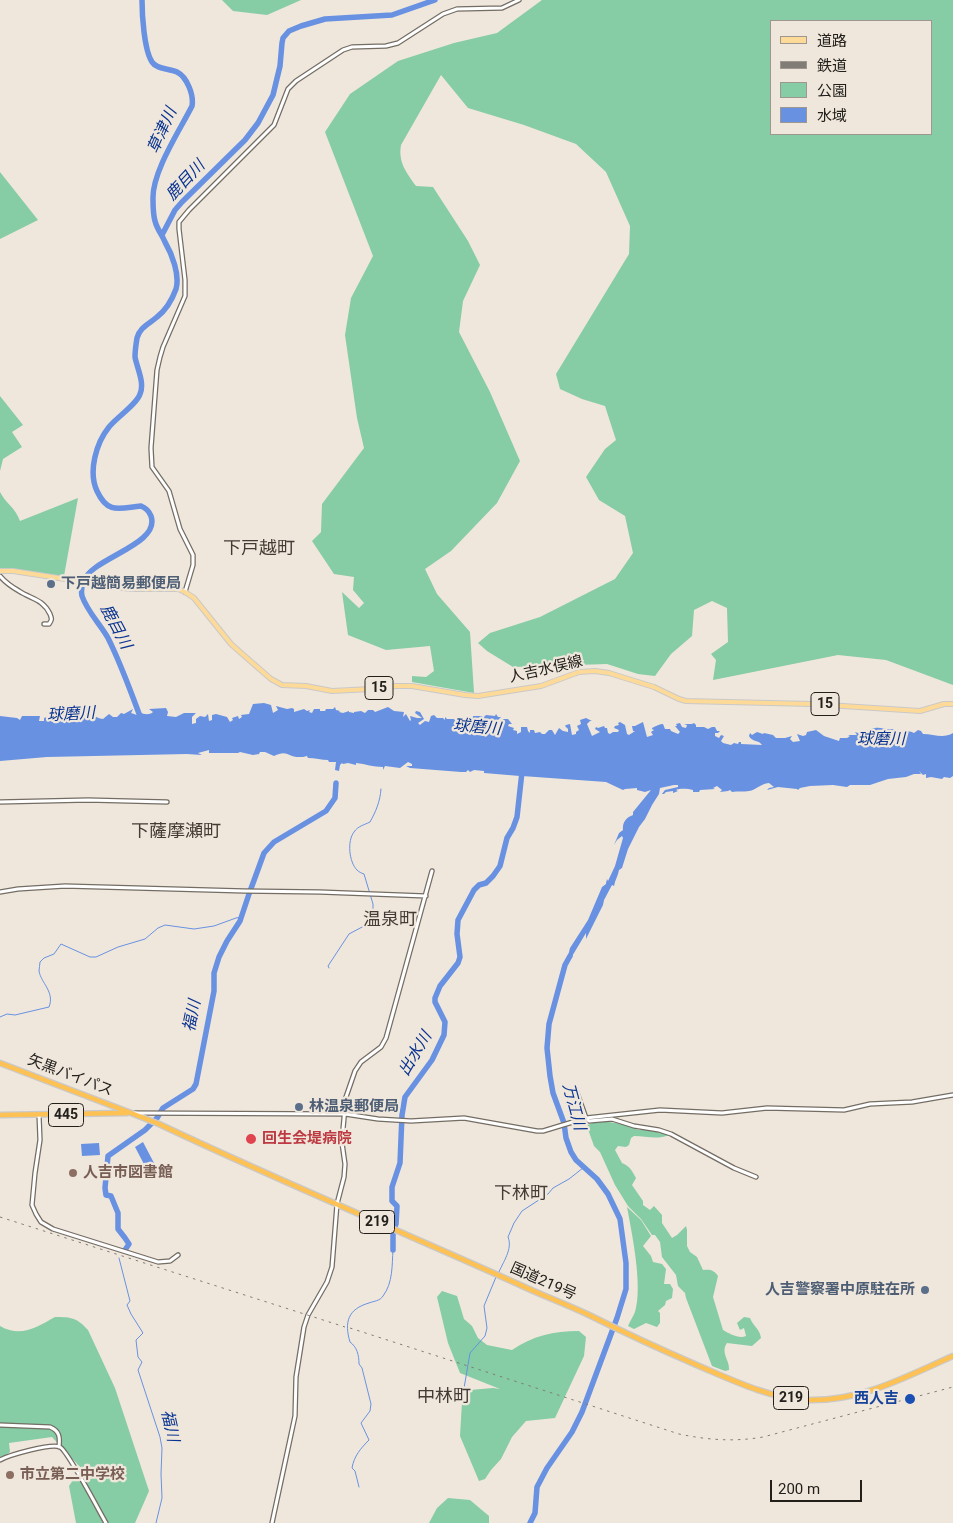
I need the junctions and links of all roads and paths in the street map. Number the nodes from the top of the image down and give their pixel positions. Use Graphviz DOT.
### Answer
graph roads {
  1 [pos="519,0"];
  2 [pos="0,571"];
  3 [pos="0,576"];
  4 [pos="185,592"];
  5 [pos="44,624"];
  6 [pos="953,704"];
  7 [pos="0,802"];
  8 [pos="167,802"];
  9 [pos="432,871"];
  10 [pos="0,892"];
  11 [pos="426,896"];
  12 [pos="0,1063"];
  13 [pos="576,1090"];
  14 [pos="953,1095"];
  15 [pos="113,1106"];
  16 [pos="112,1113"];
  17 [pos="131,1113"];
  18 [pos="344,1114"];
  19 [pos="0,1115"];
  20 [pos="39,1116"];
  21 [pos="585,1119"];
  22 [pos="756,1177"];
  23 [pos="337,1204"];
  24 [pos="178,1255"];
  25 [pos="953,1356"];
  26 [pos="0,1425"];
  27 [pos="59,1447"];
  28 [pos="0,1460"];
  29 [pos="106,1523"];
  30 [pos="272,1523"];
  1 -- 4 [label="street"];
  2 -- 4 [label="main road"];
  3 -- 5 [label="street"];
  4 -- 6 [label="main road, 人吉水俣線 / 15"];
  7 -- 8 [label="street"];
  9 -- 11 [label="street"];
  10 -- 11 [label="street"];
  11 -- 18 [label="street"];
  12 -- 15 [label="highway, 矢黒バイパス / 219"];
  13 -- 21 [label="street"];
  14 -- 21 [label="street"];
  15 -- 16 [label="highway"];
  15 -- 17 [label="highway, 矢黒バイパス / 219"];
  16 -- 17 [label="highway, 445"];
  16 -- 20 [label="highway, 445"];
  17 -- 18 [label="street"];
  17 -- 23 [label="highway, 国道219号 / 219"];
  18 -- 21 [label="street"];
  18 -- 23 [label="street"];
  19 -- 20 [label="highway, 445"];
  20 -- 24 [label="street"];
  21 -- 22 [label="street"];
  23 -- 25 [label="highway, 国道219号 / 219"];
  23 -- 30 [label="street"];
  26 -- 27 [label="street"];
  27 -- 28 [label="street"];
  27 -- 29 [label="street"];
}
